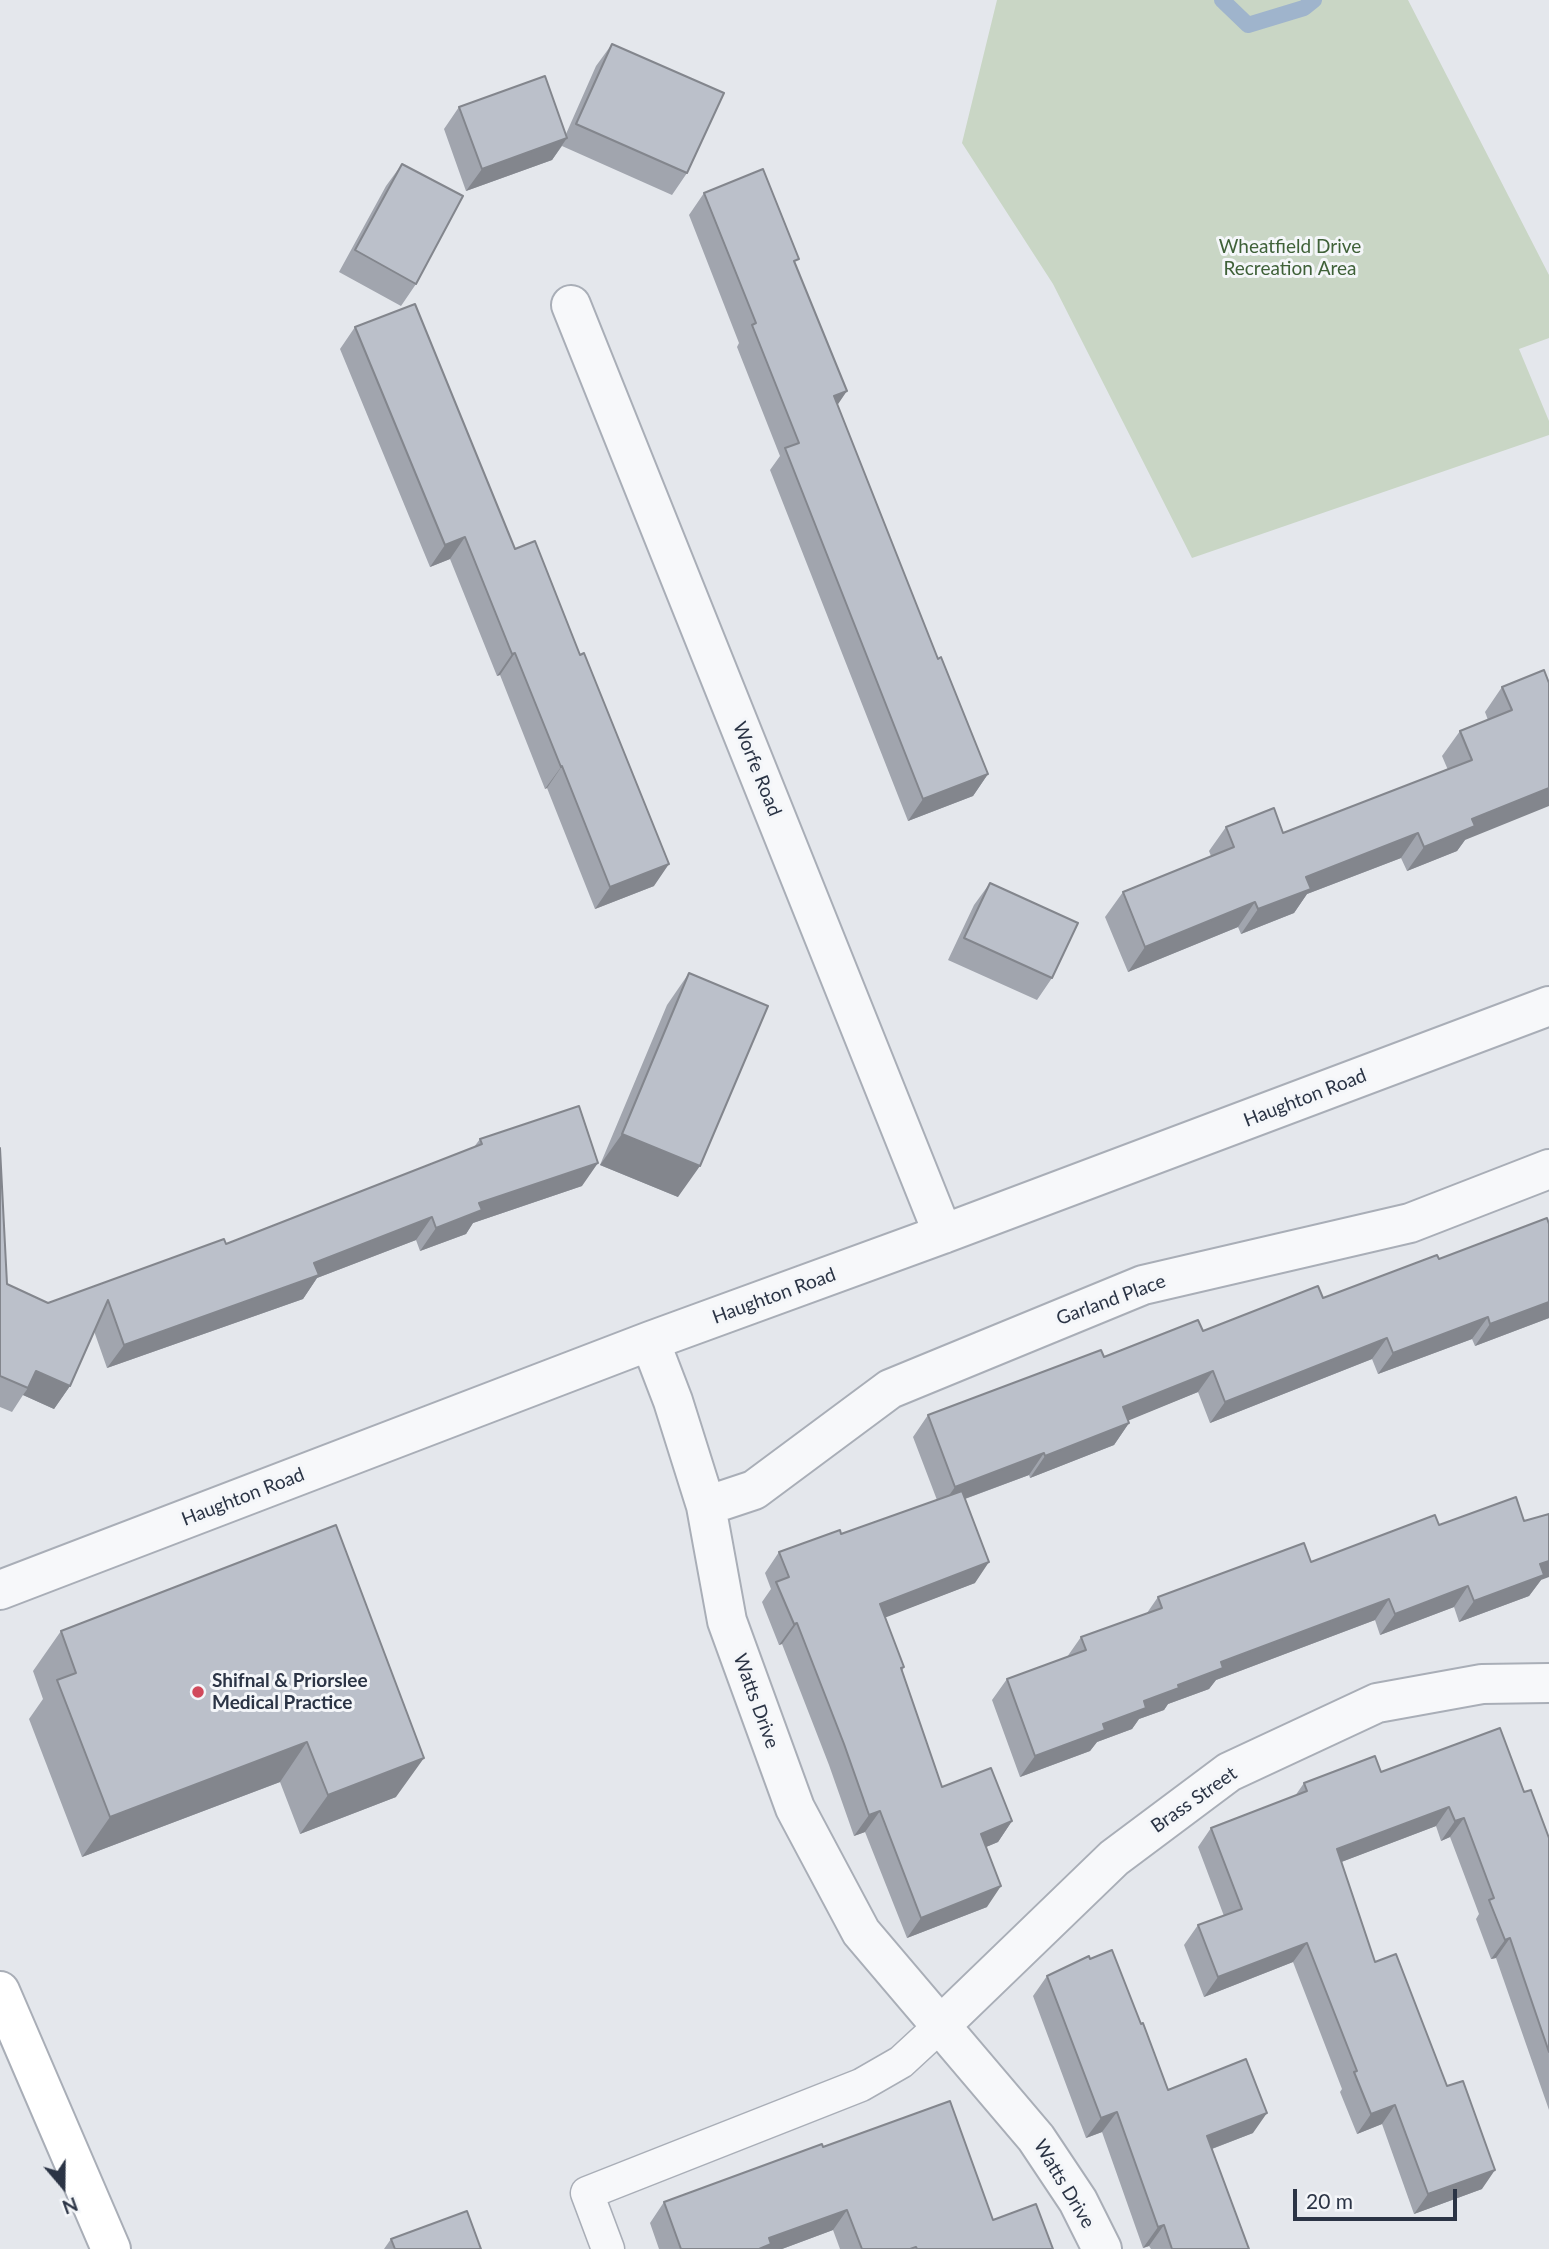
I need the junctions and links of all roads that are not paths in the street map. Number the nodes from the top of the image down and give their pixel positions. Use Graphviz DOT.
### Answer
graph roads {
  1 [pos="571,304"];
  2 [pos="1549,1006"];
  3 [pos="1549,1169"];
  4 [pos="943,1234"];
  5 [pos="650,1340"];
  6 [pos="706,1506"];
  7 [pos="0,1590"];
  8 [pos="1549,1683"];
  9 [pos="0,1991"];
  10 [pos="940,2026"];
  11 [pos="111,2249"];
  12 [pos="608,2249"];
  13 [pos="1102,2249"];
  1 -- 4 [label="street, Worfe Road"];
  2 -- 4 [label="street, Haughton Road"];
  3 -- 6 [label="street, Garland Place"];
  4 -- 5 [label="street, Haughton Road"];
  5 -- 6 [label="street, Watts Drive"];
  5 -- 7 [label="street, Haughton Road"];
  6 -- 10 [label="street, Watts Drive"];
  8 -- 10 [label="street, Brass Street"];
  9 -- 11 [label="main road"];
  10 -- 12 [label="lane"];
  10 -- 13 [label="street, Watts Drive"];
}
